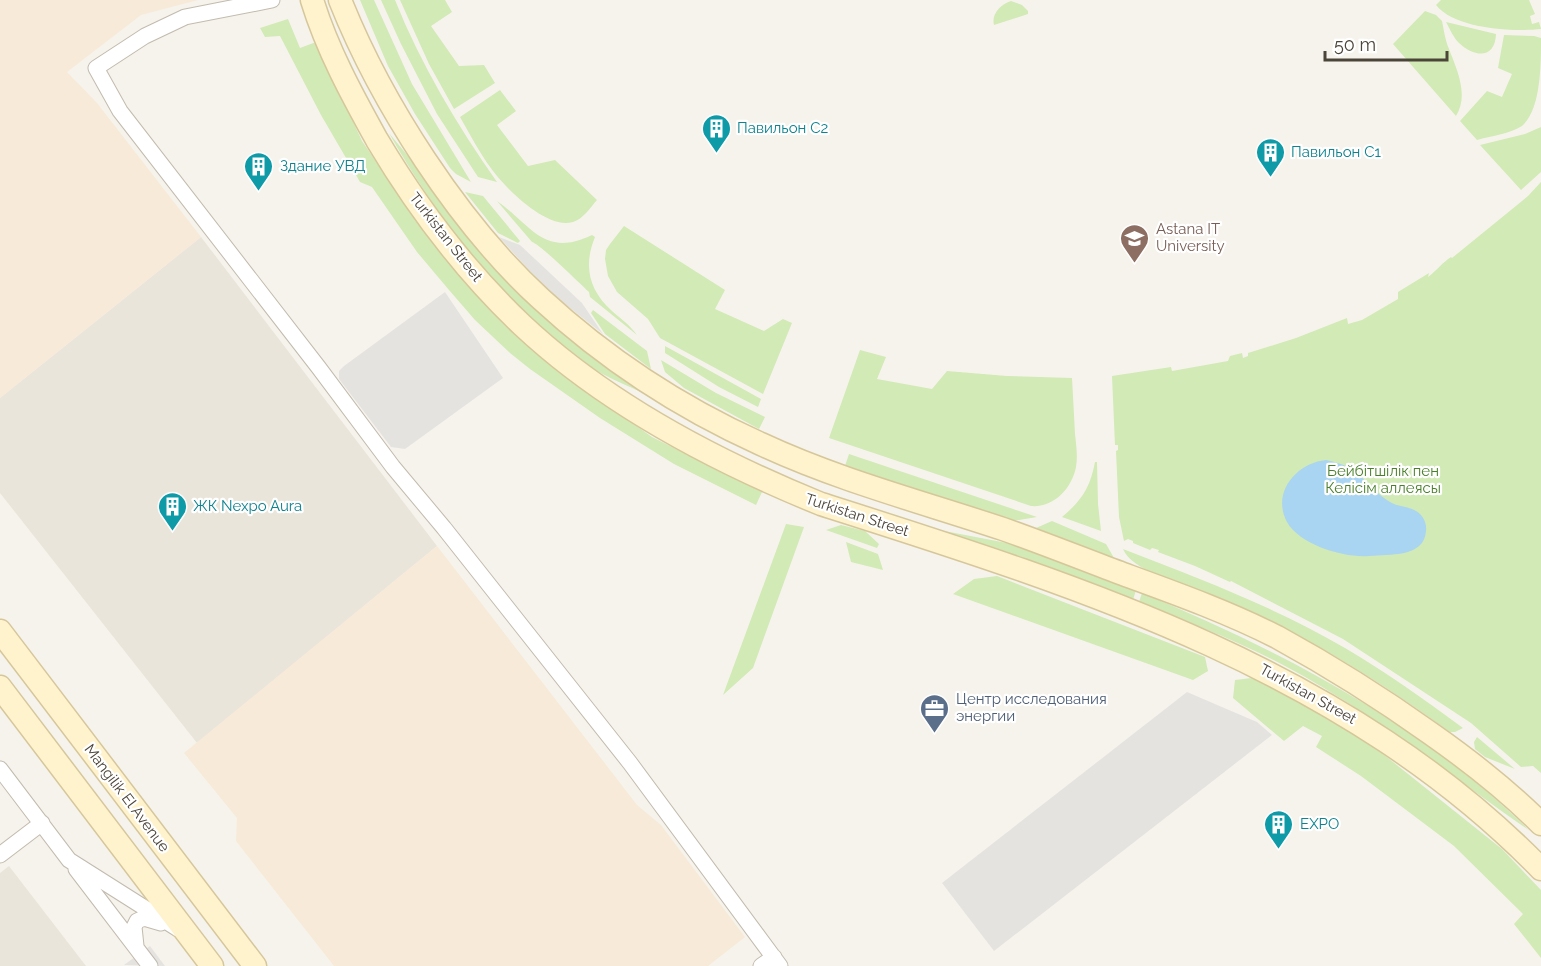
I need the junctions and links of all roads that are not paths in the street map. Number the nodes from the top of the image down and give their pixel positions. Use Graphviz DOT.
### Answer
graph roads {
  1 [pos="272,0"];
  2 [pos="312,0"];
  3 [pos="340,0"];
  4 [pos="0,630"];
  5 [pos="0,687"];
  6 [pos="0,769"];
  7 [pos="42,823"];
  8 [pos="1541,824"];
  9 [pos="0,855"];
  10 [pos="69,860"];
  11 [pos="1541,868"];
  12 [pos="190,938"];
  13 [pos="136,947"];
  14 [pos="772,963"];
  15 [pos="150,966"];
  16 [pos="212,966"];
  17 [pos="255,966"];
  1 -- 14 [label="street"];
  2 -- 11 [label="street, Turkistan Street"];
  3 -- 8 [label="street, Turkistan Street"];
  4 -- 17 [label="street, Mangilik El Avenue"];
  5 -- 12 [label="street"];
  6 -- 7 [label="street"];
  7 -- 9 [label="street"];
  7 -- 10 [label="street"];
  10 -- 12 [label="street"];
  10 -- 13 [label="street"];
  12 -- 13 [label="street"];
  12 -- 16 [label="street"];
  13 -- 15 [label="street"];
}
